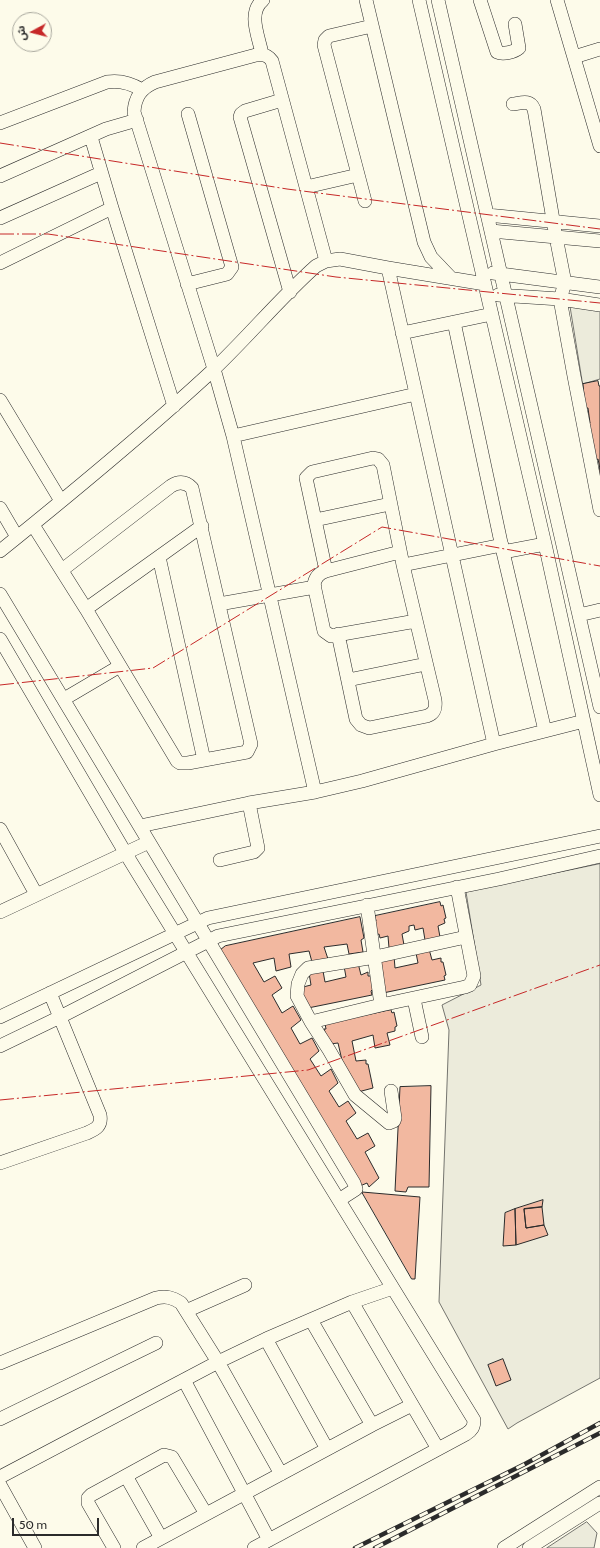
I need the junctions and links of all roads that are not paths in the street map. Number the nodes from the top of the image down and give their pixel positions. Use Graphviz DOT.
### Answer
graph roads {
  1 [pos="263,0"];
  2 [pos="366,0"];
  3 [pos="420,0"];
  4 [pos="438,0"];
  5 [pos="480,0"];
  6 [pos="557,0"];
  7 [pos="515,24"];
  8 [pos="372,26"];
  9 [pos="600,49"];
  10 [pos="262,54"];
  11 [pos="574,57"];
  12 [pos="142,90"];
  13 [pos="282,100"];
  14 [pos="513,104"];
  15 [pos="188,114"];
  16 [pos="136,120"];
  17 [pos="0,123"];
  18 [pos="91,137"];
  19 [pos="600,146"];
  20 [pos="101,172"];
  21 [pos="0,176"];
  22 [pos="358,176"];
  23 [pos="306,187"];
  24 [pos="365,201"];
  25 [pos="112,208"];
  26 [pos="487,215"];
  27 [pos="0,218"];
  28 [pos="553,221"];
  29 [pos="600,226"];
  30 [pos="491,232"];
  31 [pos="556,236"];
  32 [pos="600,240"];
  33 [pos="326,261"];
  34 [pos="0,263"];
  35 [pos="388,268"];
  36 [pos="500,274"];
  37 [pos="451,278"];
  38 [pos="485,283"];
  39 [pos="565,283"];
  40 [pos="187,284"];
  41 [pos="600,287"];
  42 [pos="290,292"];
  43 [pos="505,296"];
  44 [pos="560,299"];
  45 [pos="600,305"];
  46 [pos="492,314"];
  47 [pos="454,322"];
  48 [pos="402,333"];
  49 [pos="214,370"];
  50 [pos="416,394"];
  51 [pos="0,400"];
  52 [pos="174,406"];
  53 [pos="233,436"];
  54 [pos="61,502"];
  55 [pos="390,504"];
  56 [pos="0,508"];
  57 [pos="600,510"];
  58 [pos="315,520"];
  59 [pos="33,525"];
  60 [pos="202,526"];
  61 [pos="17,537"];
  62 [pos="545,544"];
  63 [pos="503,549"];
  64 [pos="0,551"];
  65 [pos="400,552"];
  66 [pos="452,555"];
  67 [pos="159,557"];
  68 [pos="403,565"];
  69 [pos="62,570"];
  70 [pos="326,571"];
  71 [pos="315,587"];
  72 [pos="0,594"];
  73 [pos="270,596"];
  74 [pos="219,604"];
  75 [pos="86,609"];
  76 [pos="559,609"];
  77 [pos="600,610"];
  78 [pos="579,614"];
  79 [pos="416,622"];
  80 [pos="564,628"];
  81 [pos="338,634"];
  82 [pos="0,639"];
  83 [pos="426,664"];
  84 [pos="120,666"];
  85 [pos="348,680"];
  86 [pos="64,699"];
  87 [pos="600,707"];
  88 [pos="584,721"];
  89 [pos="545,731"];
  90 [pos="494,744"];
  91 [pos="204,760"];
  92 [pos="315,792"];
  93 [pos="600,795"];
  94 [pos="249,803"];
  95 [pos="140,826"];
  96 [pos="0,829"];
  97 [pos="600,836"];
  98 [pos="149,842"];
  99 [pos="126,854"];
  100 [pos="600,856"];
  101 [pos="494,858"];
  102 [pos="220,860"];
  103 [pos="499,879"];
  104 [pos="457,887"];
  105 [pos="353,888"];
  106 [pos="36,894"];
  107 [pos="362,906"];
  108 [pos="0,912"];
  109 [pos="196,923"];
  110 [pos="175,933"];
  111 [pos="466,937"];
  112 [pos="207,941"];
  113 [pos="187,952"];
  114 [pos="375,957"];
  115 [pos="50,993"];
  116 [pos="414,999"];
  117 [pos="380,1005"];
  118 [pos="0,1017"];
  119 [pos="60,1017"];
  120 [pos="311,1022"];
  121 [pos="422,1037"];
  122 [pos="0,1046"];
  123 [pos="391,1091"];
  124 [pos="0,1163"];
  125 [pos="339,1200"];
  126 [pos="245,1285"];
  127 [pos="393,1288"];
  128 [pos="352,1302"];
  129 [pos="186,1311"];
  130 [pos="311,1320"];
  131 [pos="266,1339"];
  132 [pos="156,1343"];
  133 [pos="218,1362"];
  134 [pos="0,1363"];
  135 [pos="184,1380"];
  136 [pos="412,1405"];
  137 [pos="0,1419"];
  138 [pos="372,1425"];
  139 [pos="327,1449"];
  140 [pos="438,1449"];
  141 [pos="281,1474"];
  142 [pos="126,1476"];
  143 [pos="0,1477"];
  144 [pos="0,1485"];
  145 [pos="600,1488"];
  146 [pos="244,1494"];
  147 [pos="600,1503"];
  148 [pos="206,1514"];
  149 [pos="161,1538"];
  150 [pos="269,1540"];
  151 [pos="35,1548"];
  152 [pos="114,1548"];
  153 [pos="143,1548"];
  154 [pos="254,1548"];
  155 [pos="504,1548"];
  156 [pos="529,1548"];
  1 -- 10 [label="street"];
  2 -- 8 [label="street"];
  3 -- 38 [label="street"];
  4 -- 26 [label="street"];
  5 -- 7 [label="street"];
  6 -- 11 [label="street"];
  8 -- 22 [label="street"];
  8 -- 37 [label="street"];
  9 -- 11 [label="street"];
  10 -- 12 [label="street"];
  10 -- 13 [label="street"];
  11 -- 19 [label="street"];
  12 -- 16 [label="street"];
  12 -- 17 [label="street"];
  13 -- 23 [label="street"];
  13 -- 42 [label="street"];
  14 -- 28 [label="street"];
  15 -- 40 [label="street"];
  16 -- 18 [label="street"];
  16 -- 40 [label="street"];
  18 -- 20 [label="street"];
  18 -- 21 [label="street"];
  20 -- 25 [label="street"];
  20 -- 27 [label="street"];
  22 -- 23 [label="street"];
  22 -- 24 [label="street"];
  23 -- 33 [label="street"];
  25 -- 34 [label="street"];
  25 -- 52 [label="street"];
  26 -- 28 [label="street"];
  26 -- 30 [label="street"];
  28 -- 29 [label="street"];
  28 -- 31 [label="street"];
  30 -- 31 [label="street"];
  30 -- 36 [label="street"];
  31 -- 32 [label="street"];
  31 -- 39 [label="street"];
  33 -- 35 [label="street"];
  33 -- 42 [label="street"];
  35 -- 37 [label="street"];
  35 -- 48 [label="street"];
  36 -- 38 [label="street"];
  36 -- 39 [label="street"];
  36 -- 43 [label="street"];
  37 -- 38 [label="street"];
  38 -- 43 [label="street"];
  38 -- 46 [label="street"];
  39 -- 41 [label="street"];
  39 -- 44 [label="street"];
  40 -- 49 [label="street"];
  42 -- 49 [label="street"];
  43 -- 44 [label="street"];
  43 -- 78 [label="street"];
  44 -- 45 [label="street"];
  44 -- 57 [label="street"];
  46 -- 47 [label="street"];
  46 -- 62 [label="street"];
  47 -- 48 [label="street"];
  47 -- 63 [label="street"];
  48 -- 50 [label="street"];
  49 -- 52 [label="street"];
  49 -- 53 [label="street"];
  50 -- 53 [label="street"];
  50 -- 66 [label="street"];
  51 -- 54 [label="street"];
  52 -- 54 [label="street"];
  53 -- 73 [label="street"];
  54 -- 59 [label="street"];
  55 -- 58 [label="street"];
  55 -- 58 [label="street"];
  55 -- 65 [label="street"];
  56 -- 61 [label="street"];
  58 -- 70 [label="street"];
  59 -- 61 [label="street"];
  59 -- 69 [label="street"];
  60 -- 67 [label="street"];
  60 -- 69 [label="street"];
  60 -- 74 [label="street"];
  61 -- 64 [label="street"];
  62 -- 63 [label="street"];
  62 -- 76 [label="street"];
  63 -- 66 [label="street"];
  63 -- 89 [label="street"];
  65 -- 68 [label="street"];
  65 -- 70 [label="street"];
  66 -- 68 [label="street"];
  66 -- 90 [label="street"];
  67 -- 75 [label="street"];
  67 -- 91 [label="street"];
  68 -- 79 [label="street"];
  69 -- 75 [label="street"];
  70 -- 71 [label="street"];
  71 -- 73 [label="street"];
  71 -- 81 [label="street"];
  72 -- 86 [label="street"];
  73 -- 74 [label="street"];
  73 -- 92 [label="street"];
  74 -- 91 [label="street"];
  75 -- 84 [label="street"];
  76 -- 78 [label="street"];
  76 -- 80 [label="street"];
  77 -- 78 [label="street"];
  78 -- 80 [label="street"];
  78 -- 87 [label="street"];
  79 -- 81 [label="street"];
  79 -- 83 [label="street"];
  80 -- 88 [label="street"];
  81 -- 85 [label="street"];
  82 -- 99 [label="street"];
  83 -- 85 [label="street"];
  83 -- 85 [label="street"];
  84 -- 86 [label="street"];
  84 -- 91 [label="street"];
  86 -- 95 [label="street"];
  88 -- 89 [label="street"];
  88 -- 93 [label="street"];
  89 -- 90 [label="street"];
  90 -- 92 [label="street"];
  92 -- 94 [label="street"];
  94 -- 95 [label="street"];
  94 -- 102 [label="street"];
  95 -- 98 [label="street"];
  96 -- 106 [label="street"];
  97 -- 101 [label="street"];
  98 -- 99 [label="street"];
  98 -- 109 [label="street"];
  99 -- 106 [label="street"];
  99 -- 110 [label="street"];
  100 -- 103 [label="street"];
  101 -- 103 [label="street"];
  101 -- 105 [label="street"];
  103 -- 104 [label="street"];
  104 -- 107 [label="street"];
  104 -- 111 [label="street"];
  105 -- 107 [label="street"];
  105 -- 109 [label="street"];
  106 -- 108 [label="street"];
  107 -- 112 [label="street"];
  107 -- 114 [label="street"];
  109 -- 110 [label="street"];
  109 -- 112 [label="street"];
  110 -- 113 [label="street"];
  110 -- 115 [label="street"];
  111 -- 114 [label="street"];
  111 -- 116 [label="street"];
  112 -- 113 [label="street"];
  112 -- 125 [label="street"];
  113 -- 119 [label="street"];
  113 -- 125 [label="street"];
  114 -- 117 [label="street"];
  114 -- 120 [label="street"];
  115 -- 118 [label="street"];
  115 -- 119 [label="street"];
  116 -- 117 [label="street"];
  116 -- 121 [label="street"];
  117 -- 120 [label="street"];
  119 -- 122 [label="street"];
  119 -- 124 [label="street"];
  120 -- 123 [label="street"];
  125 -- 127 [label="street"];
  126 -- 129 [label="street"];
  127 -- 128 [label="street"];
  127 -- 140 [label="street"];
  128 -- 130 [label="street"];
  128 -- 136 [label="street"];
  129 -- 133 [label="street"];
  129 -- 134 [label="street"];
  130 -- 131 [label="street"];
  130 -- 138 [label="street"];
  131 -- 133 [label="street"];
  131 -- 139 [label="street"];
  132 -- 137 [label="street"];
  133 -- 135 [label="street"];
  133 -- 141 [label="street"];
  135 -- 143 [label="street"];
  135 -- 146 [label="street"];
  136 -- 138 [label="street"];
  136 -- 140 [label="street"];
  138 -- 139 [label="street"];
  139 -- 141 [label="street"];
  140 -- 150 [label="street"];
  141 -- 146 [label="street"];
  142 -- 148 [label="street"];
  142 -- 149 [label="street"];
  142 -- 152 [label="street"];
  144 -- 151 [label="street"];
  145 -- 155 [label="street"];
  146 -- 148 [label="street"];
  146 -- 150 [label="street"];
  147 -- 156 [label="street"];
  148 -- 149 [label="street"];
  149 -- 153 [label="street"];
  150 -- 154 [label="street"];
}
